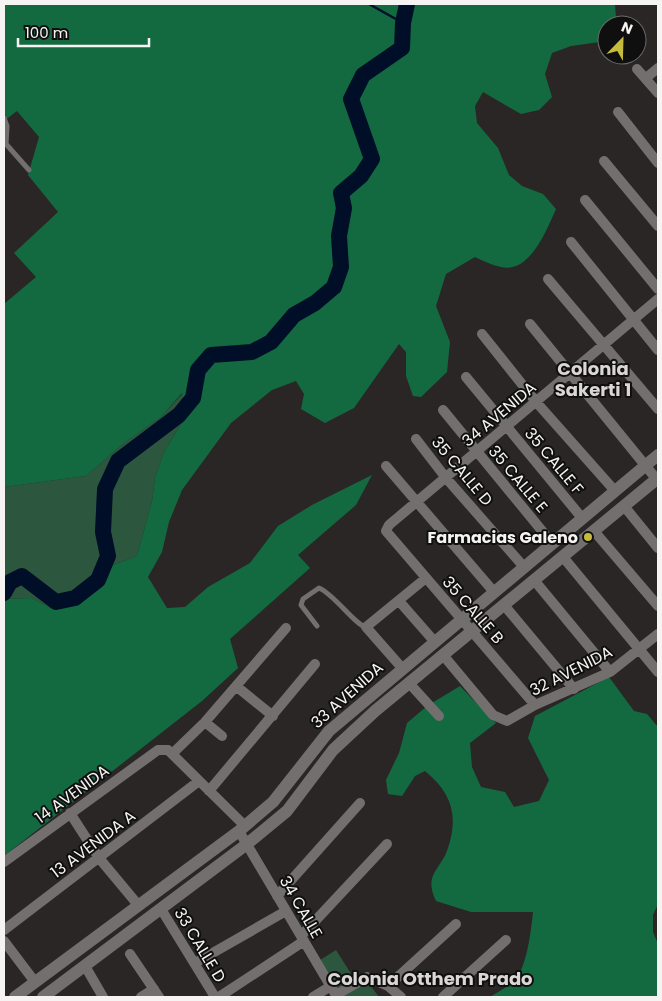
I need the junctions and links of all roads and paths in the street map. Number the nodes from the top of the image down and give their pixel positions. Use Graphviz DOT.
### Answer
graph roads {
  1 [pos="658,68"];
  2 [pos="637,69"];
  3 [pos="646,78"];
  4 [pos="658,93"];
  5 [pos="618,112"];
  6 [pos="4,118"];
  7 [pos="604,161"];
  8 [pos="658,163"];
  9 [pos="29,170"];
  10 [pos="585,200"];
  11 [pos="658,226"];
  12 [pos="571,242"];
  13 [pos="548,279"];
  14 [pos="658,289"];
  15 [pos="658,299"];
  16 [pos="632,321"];
  17 [pos="530,324"];
  18 [pos="482,334"];
  19 [pos="603,346"];
  20 [pos="658,350"];
  21 [pos="569,373"];
  22 [pos="466,377"];
  23 [pos="537,403"];
  24 [pos="658,409"];
  25 [pos="443,410"];
  26 [pos="506,428"];
  27 [pos="416,439"];
  28 [pos="477,452"];
  29 [pos="658,455"];
  30 [pos="386,466"];
  31 [pos="646,466"];
  32 [pos="446,478"];
  33 [pos="658,479"];
  34 [pos="615,491"];
  35 [pos="416,504"];
  36 [pos="624,506"];
  37 [pos="582,518"];
  38 [pos="594,531"];
  39 [pos="387,534"];
  40 [pos="552,543"];
  41 [pos="658,548"];
  42 [pos="563,557"];
  43 [pos="524,567"];
  44 [pos="426,578"];
  45 [pos="534,580"];
  46 [pos="494,592"];
  47 [pos="399,601"];
  48 [pos="504,605"];
  49 [pos="658,606"];
  50 [pos="462,618"];
  51 [pos="317,626"];
  52 [pos="366,627"];
  53 [pos="286,628"];
  54 [pos="472,631"];
  55 [pos="658,634"];
  56 [pos="434,641"];
  57 [pos="640,650"];
  58 [pos="443,655"];
  59 [pos="316,664"];
  60 [pos="402,668"];
  61 [pos="610,672"];
  62 [pos="658,672"];
  63 [pos="409,683"];
  64 [pos="236,686"];
  65 [pos="574,690"];
  66 [pos="535,706"];
  67 [pos="273,716"];
  68 [pos="439,716"];
  69 [pos="206,722"];
  70 [pos="222,736"];
  71 [pos="158,750"];
  72 [pos="172,754"];
  73 [pos="199,781"];
  74 [pos="209,791"];
  75 [pos="360,803"];
  76 [pos="70,813"];
  77 [pos="242,829"];
  78 [pos="247,844"];
  79 [pos="388,844"];
  80 [pos="99,858"];
  81 [pos="4,862"];
  82 [pos="277,896"];
  83 [pos="139,906"];
  84 [pos="161,909"];
  85 [pos="286,911"];
  86 [pos="456,924"];
  87 [pos="4,930"];
  88 [pos="302,939"];
  89 [pos="506,940"];
  90 [pos="4,941"];
  91 [pos="130,954"];
  92 [pos="195,963"];
  93 [pos="85,966"];
  94 [pos="35,982"];
  95 [pos="388,986"];
  96 [pos="156,993"];
  97 [pos="334,993"];
  98 [pos="15,997"];
  99 [pos="43,997"];
  100 [pos="103,997"];
  101 [pos="141,997"];
  102 [pos="214,997"];
  103 [pos="219,997"];
  104 [pos="312,997"];
  105 [pos="401,997"];
  106 [pos="443,997"];
  1 -- 3 [label="street"];
  2 -- 3 [label="street"];
  3 -- 4 [label="street"];
  5 -- 8 [label="street"];
  6 -- 9 [label="lane"];
  7 -- 11 [label="street"];
  10 -- 14 [label="street"];
  12 -- 16 [label="street"];
  13 -- 19 [label="street"];
  15 -- 16 [label="street, 34 AVENIDA"];
  16 -- 19 [label="street, 34 AVENIDA"];
  16 -- 20 [label="street"];
  17 -- 21 [label="street"];
  18 -- 23 [label="street"];
  19 -- 21 [label="street, 34 AVENIDA"];
  19 -- 24 [label="street"];
  21 -- 23 [label="street, 34 AVENIDA"];
  21 -- 31 [label="street"];
  22 -- 26 [label="street, 35 CALLE F"];
  23 -- 26 [label="street, 34 AVENIDA"];
  23 -- 34 [label="street"];
  25 -- 28 [label="street, 35 CALLE E"];
  26 -- 28 [label="street, 34 AVENIDA"];
  26 -- 37 [label="street, 35 CALLE F"];
  27 -- 32 [label="street, 35 CALLE D"];
  28 -- 32 [label="street, 34 AVENIDA"];
  28 -- 40 [label="street, 35 CALLE E"];
  29 -- 31 [label="street, 33 AVENIDA"];
  30 -- 35 [label="street"];
  31 -- 33 [label="street"];
  31 -- 34 [label="street, 33 AVENIDA"];
  32 -- 35 [label="street, 34 AVENIDA"];
  32 -- 43 [label="street, 35 CALLE D"];
  33 -- 36 [label="street, 33 AVENIDA"];
  34 -- 37 [label="street, 33 AVENIDA"];
  35 -- 39 [label="street, 34 AVENIDA"];
  35 -- 46 [label="street"];
  36 -- 38 [label="street, 33 AVENIDA"];
  36 -- 41 [label="street"];
  37 -- 40 [label="street, 33 AVENIDA"];
  38 -- 42 [label="street, 33 AVENIDA"];
  38 -- 49 [label="street"];
  39 -- 44 [label="street, 35 CALLE B"];
  40 -- 43 [label="street, 33 AVENIDA"];
  42 -- 45 [label="street, 33 AVENIDA"];
  42 -- 57 [label="street"];
  43 -- 46 [label="street, 33 AVENIDA"];
  44 -- 47 [label="street"];
  44 -- 50 [label="street, 35 CALLE B"];
  45 -- 48 [label="street, 33 AVENIDA"];
  45 -- 61 [label="street"];
  46 -- 50 [label="street, 33 AVENIDA"];
  47 -- 52 [label="street"];
  47 -- 56 [label="street"];
  48 -- 54 [label="street, 33 AVENIDA"];
  48 -- 65 [label="street"];
  50 -- 54 [label="street, 35 CALLE B"];
  50 -- 56 [label="street, 33 AVENIDA"];
  51 -- 52 [label="lane"];
  52 -- 60 [label="street"];
  53 -- 64 [label="street"];
  54 -- 58 [label="street, 33 AVENIDA"];
  54 -- 66 [label="street, 35 CALLE B"];
  55 -- 57 [label="street, 32 AVENIDA"];
  56 -- 60 [label="street, 33 AVENIDA"];
  57 -- 61 [label="street, 32 AVENIDA"];
  57 -- 62 [label="street"];
  58 -- 63 [label="street, 33 AVENIDA"];
  58 -- 66 [label="street, 32 AVENIDA"];
  59 -- 67 [label="street"];
  60 -- 77 [label="street, 33 AVENIDA"];
  61 -- 65 [label="street, 32 AVENIDA"];
  63 -- 68 [label="street"];
  63 -- 78 [label="street, 33 AVENIDA"];
  64 -- 67 [label="street"];
  64 -- 69 [label="street"];
  65 -- 66 [label="street, 32 AVENIDA"];
  67 -- 74 [label="street"];
  69 -- 70 [label="street"];
  69 -- 72 [label="street"];
  71 -- 72 [label="street, 34 CALLE"];
  71 -- 76 [label="street, 14 AVENIDA"];
  72 -- 73 [label="street, 34 CALLE"];
  73 -- 74 [label="street, 34 CALLE"];
  73 -- 80 [label="street, 13 AVENIDA A"];
  74 -- 77 [label="street, 34 CALLE"];
  75 -- 82 [label="street"];
  76 -- 80 [label="street"];
  76 -- 81 [label="street, 14 AVENIDA"];
  77 -- 78 [label="street, 34 CALLE"];
  77 -- 83 [label="street, 33 AVENIDA"];
  78 -- 82 [label="street, 34 CALLE"];
  78 -- 84 [label="street, 33 AVENIDA"];
  79 -- 88 [label="street"];
  80 -- 83 [label="street"];
  80 -- 87 [label="street, 13 AVENIDA A"];
  82 -- 85 [label="street, 34 CALLE"];
  83 -- 94 [label="street, 33 AVENIDA"];
  84 -- 92 [label="street, 33 CALLE D"];
  84 -- 93 [label="street, 33 AVENIDA"];
  85 -- 88 [label="street, 34 CALLE"];
  85 -- 92 [label="street"];
  86 -- 95 [label="street"];
  88 -- 97 [label="street, 34 CALLE"];
  88 -- 103 [label="street"];
  89 -- 106 [label="street"];
  90 -- 94 [label="street"];
  91 -- 96 [label="street"];
  92 -- 102 [label="street, 33 CALLE D"];
  93 -- 99 [label="street, 33 AVENIDA"];
  93 -- 100 [label="street"];
  94 -- 98 [label="street, 33 AVENIDA"];
  95 -- 97 [label="street"];
  95 -- 105 [label="street"];
  96 -- 101 [label="street"];
  97 -- 104 [label="street"];
}
